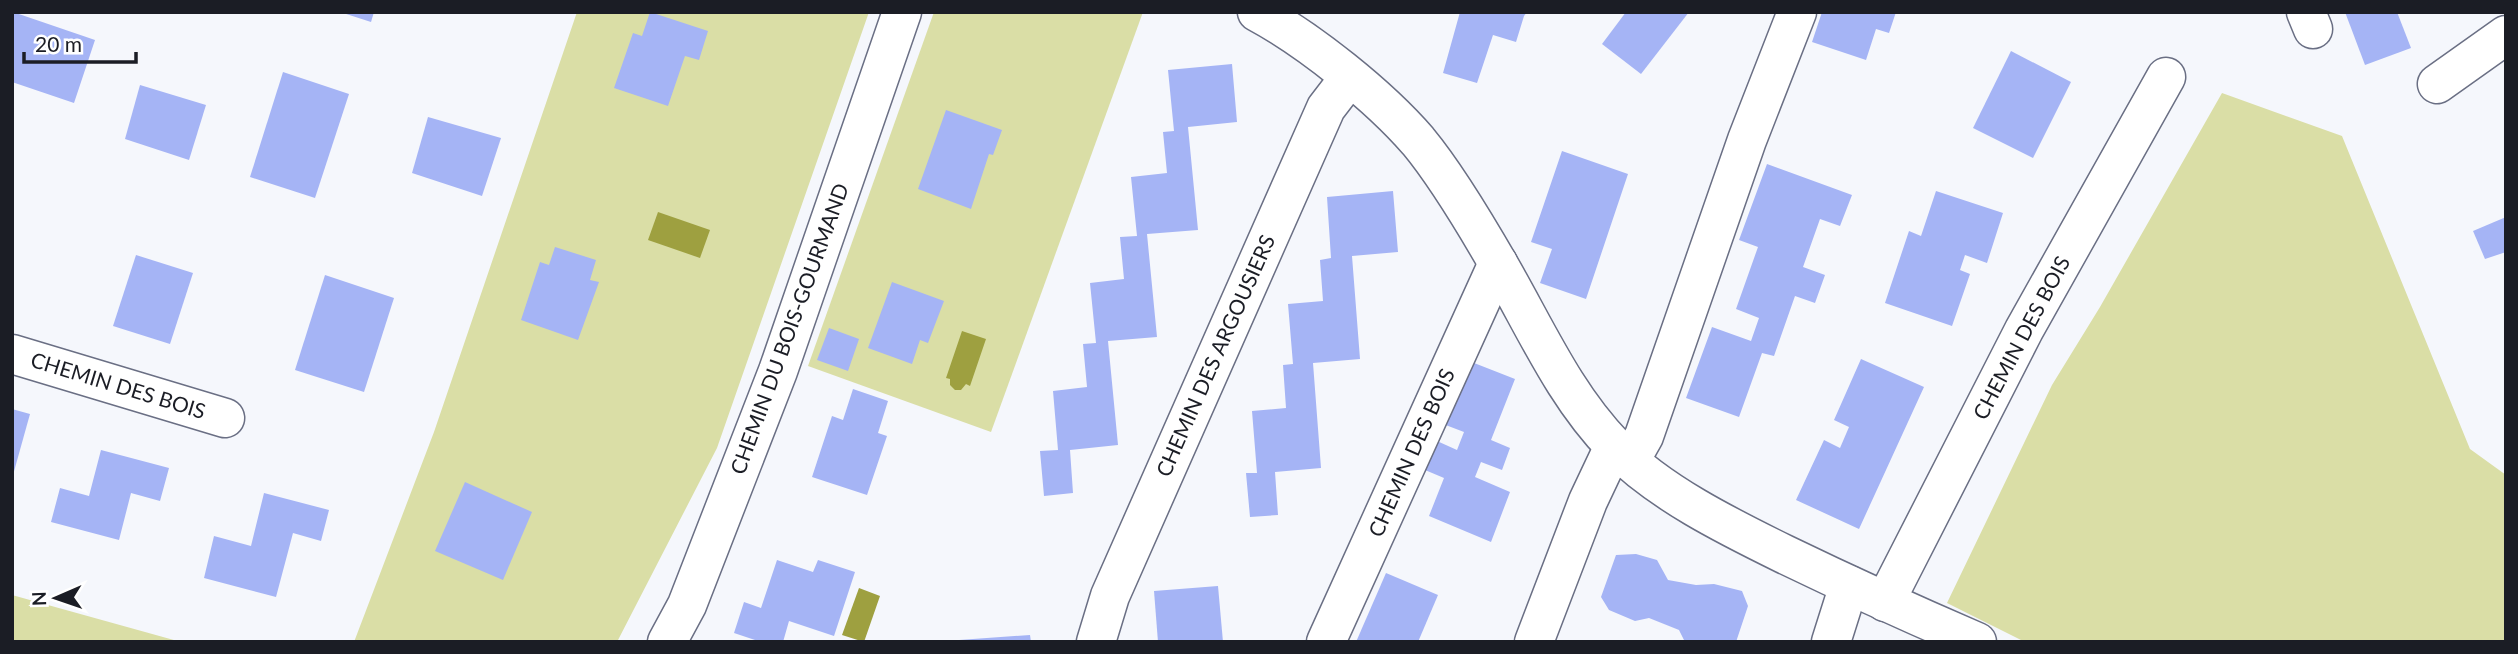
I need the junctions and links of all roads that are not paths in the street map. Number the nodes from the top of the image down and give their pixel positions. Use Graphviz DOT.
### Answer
graph roads {
  1 [pos="902,12"];
  2 [pos="1257,12"];
  3 [pos="1797,12"];
  4 [pos="2506,35"];
  5 [pos="2166,77"];
  6 [pos="1349,78"];
  7 [pos="2437,84"];
  8 [pos="1498,263"];
  9 [pos="12,354"];
  10 [pos="225,418"];
  11 [pos="1622,454"];
  12 [pos="1849,585"];
  13 [pos="1885,602"];
  14 [pos="667,642"];
  15 [pos="1096,642"];
  16 [pos="1326,642"];
  17 [pos="1534,642"];
  18 [pos="1831,642"];
  19 [pos="1977,642"];
  1 -- 14 [label="street, CHEMIN DU BOIS-GOURMAND"];
  2 -- 6 [label="street"];
  3 -- 11 [label="street"];
  4 -- 7 [label="street"];
  5 -- 13 [label="street, CHEMIN DES BOIS"];
  6 -- 8 [label="street"];
  6 -- 15 [label="street, CHEMIN DES ARGOUSIERS"];
  8 -- 11 [label="street"];
  8 -- 16 [label="street, CHEMIN DES BOIS"];
  9 -- 10 [label="street, CHEMIN DES BOIS"];
  11 -- 12 [label="street"];
  11 -- 17 [label="street"];
  12 -- 13 [label="street"];
  12 -- 18 [label="street"];
  13 -- 19 [label="street"];
}
